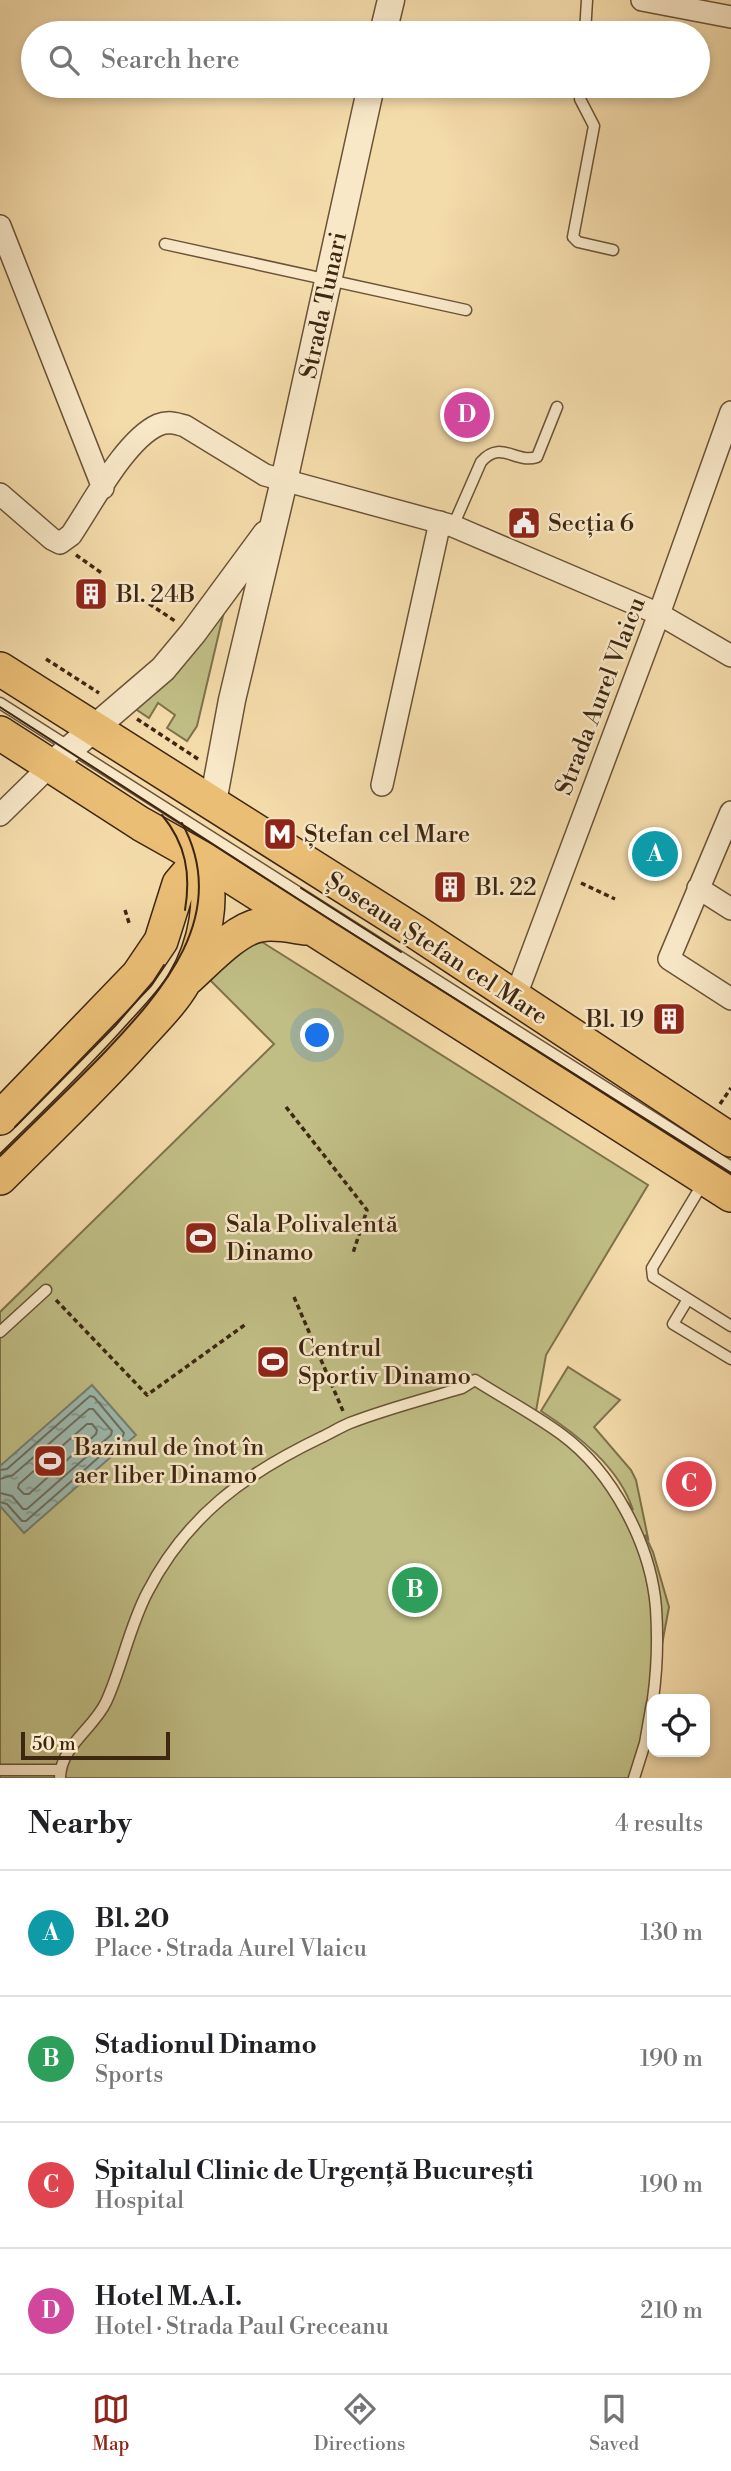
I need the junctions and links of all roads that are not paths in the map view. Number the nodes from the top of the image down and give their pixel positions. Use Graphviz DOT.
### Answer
graph roads {
  1 [pos="391,0"];
  2 [pos="587,0"];
  3 [pos="642,0"];
  4 [pos="731,17"];
  5 [pos="386,21"];
  6 [pos="586,21"];
  7 [pos="368,98"];
  8 [pos="580,98"];
  9 [pos="0,226"];
  10 [pos="165,244"];
  11 [pos="613,250"];
  12 [pos="328,279"];
  13 [pos="466,310"];
  14 [pos="557,407"];
  15 [pos="731,412"];
  16 [pos="284,481"];
  17 [pos="103,488"];
  18 [pos="0,494"];
  19 [pos="274,524"];
  20 [pos="447,524"];
  21 [pos="659,614"];
  22 [pos="731,656"];
  23 [pos="0,669"];
  24 [pos="0,703"];
  25 [pos="0,733"];
  26 [pos="72,747"];
  27 [pos="382,785"];
  28 [pos="731,812"];
  29 [pos="0,815"];
  30 [pos="207,831"];
  31 [pos="698,888"];
  32 [pos="731,909"];
  33 [pos="310,929"];
  34 [pos="184,982"];
  35 [pos="515,998"];
  36 [pos="731,999"];
  37 [pos="0,1118"];
  38 [pos="731,1140"];
  39 [pos="0,1178"];
  40 [pos="722,1180"];
  41 [pos="46,1290"];
  42 [pos="688,1299"];
  43 [pos="731,1326"];
  44 [pos="0,1332"];
  45 [pos="731,1359"];
  46 [pos="654,1694"];
  47 [pos="647,1732"];
  48 [pos="0,1770"];
  49 [pos="60,1774"];
  50 [pos="634,1778"];
  1 -- 5 [label="street"];
  2 -- 6 [label="lane"];
  3 -- 4 [label="street"];
  7 -- 12 [label="street, Strada Tunari"];
  8 -- 11 [label="lane"];
  9 -- 17 [label="street"];
  10 -- 12 [label="lane"];
  12 -- 13 [label="lane"];
  12 -- 16 [label="street, Strada Tunari"];
  14 -- 20 [label="lane"];
  15 -- 21 [label="street, Strada Aurel Vlaicu"];
  16 -- 17 [label="street"];
  16 -- 19 [label="street, Strada Tunari"];
  16 -- 20 [label="street"];
  17 -- 18 [label="street"];
  19 -- 26 [label="street, Strada Tunari"];
  19 -- 30 [label="street, Strada Tunari"];
  20 -- 21 [label="street"];
  20 -- 27 [label="street"];
  21 -- 22 [label="street"];
  21 -- 35 [label="street, Strada Aurel Vlaicu"];
  23 -- 26 [label="main road, Șoseaua Ștefan cel Mare"];
  24 -- 26 [label="lane, Șoseaua Ștefan cel Mare"];
  25 -- 26 [label="main road, Șoseaua Ștefan cel Mare"];
  26 -- 29 [label="street"];
  26 -- 30 [label="main road, Șoseaua Ștefan cel Mare"];
  26 -- 30 [label="main road, Șoseaua Ștefan cel Mare"];
  28 -- 31 [label="street"];
  30 -- 33 [label="main road, Șoseaua Ștefan cel Mare"];
  30 -- 34 [label="main road"];
  30 -- 35 [label="main road, Șoseaua Ștefan cel Mare"];
  30 -- 37 [label="main road"];
  30 -- 40 [label="lane, Șoseaua Ștefan cel Mare"];
  31 -- 32 [label="street"];
  31 -- 36 [label="street"];
  33 -- 34 [label="main road"];
  33 -- 40 [label="main road, Șoseaua Ștefan cel Mare"];
  34 -- 39 [label="main road"];
  35 -- 38 [label="main road, Șoseaua Ștefan cel Mare"];
  40 -- 42 [label="lane"];
  41 -- 44 [label="lane"];
  42 -- 43 [label="lane"];
  42 -- 45 [label="lane"];
  46 -- 49 [label="lane"];
  47 -- 50 [label="lane"];
  48 -- 49 [label="lane"];
}
